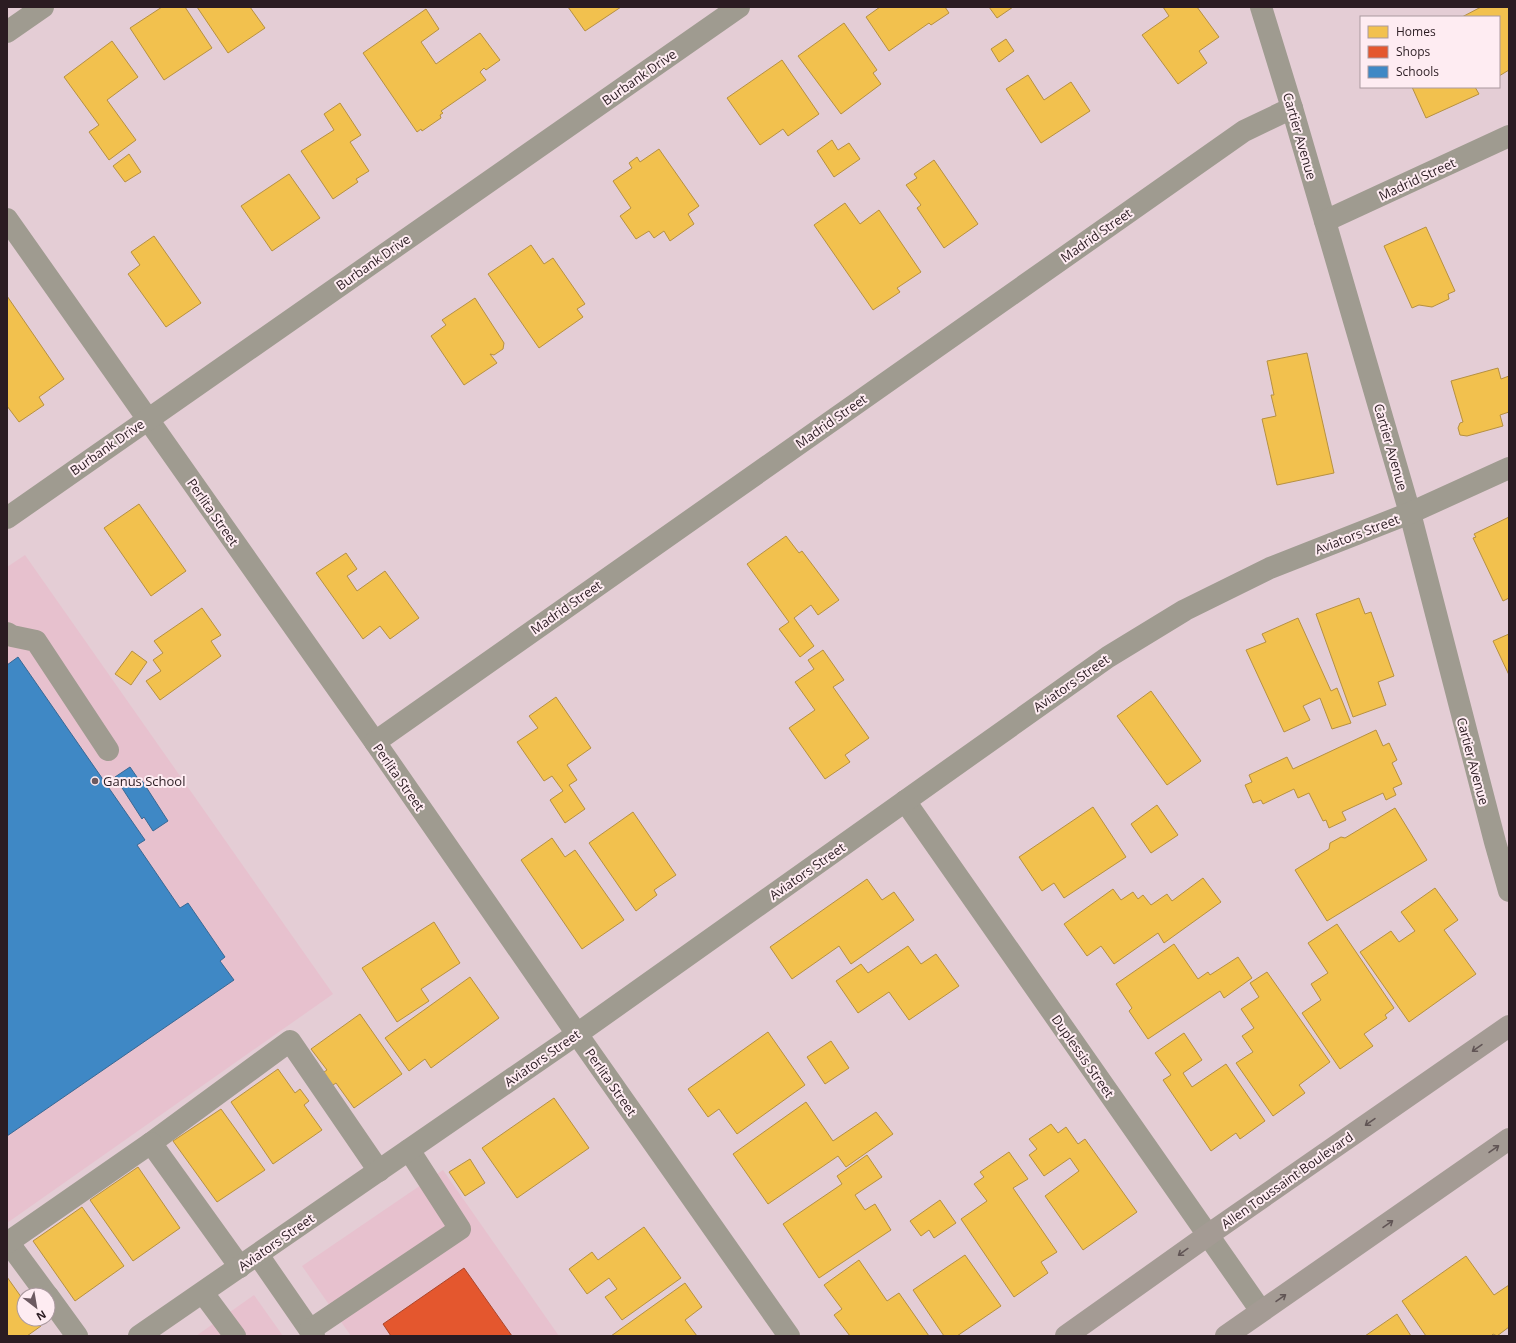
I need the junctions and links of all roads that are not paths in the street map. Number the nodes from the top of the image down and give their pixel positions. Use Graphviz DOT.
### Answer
graph roads {
  1 [pos="43,7"];
  2 [pos="739,7"];
  3 [pos="1261,7"];
  4 [pos="7,32"];
  5 [pos="1292,108"];
  6 [pos="1509,136"];
  7 [pos="7,219"];
  8 [pos="1325,222"];
  9 [pos="147,419"];
  10 [pos="1509,468"];
  11 [pos="1410,514"];
  12 [pos="7,518"];
  13 [pos="7,633"];
  14 [pos="375,742"];
  15 [pos="108,750"];
  16 [pos="905,801"];
  17 [pos="1509,891"];
  18 [pos="1509,1026"];
  19 [pos="577,1034"];
  20 [pos="1509,1139"];
  21 [pos="151,1143"];
  22 [pos="409,1150"];
  23 [pos="379,1171"];
  24 [pos="1208,1234"];
  25 [pos="8,1243"];
  26 [pos="258,1255"];
  27 [pos="240,1267"];
  28 [pos="41,1287"];
  29 [pos="203,1292"];
  30 [pos="56,1307"];
  31 [pos="1261,1311"];
  32 [pos="312,1333"];
  33 [pos="77,1336"];
  34 [pos="139,1336"];
  35 [pos="235,1336"];
  36 [pos="789,1336"];
  37 [pos="1066,1336"];
  38 [pos="1226,1336"];
  1 -- 4 [label="street"];
  2 -- 9 [label="street, Burbank Drive"];
  3 -- 5 [label="street, Cartier Avenue"];
  5 -- 8 [label="street, Cartier Avenue"];
  5 -- 14 [label="street, Madrid Street"];
  6 -- 8 [label="street, Madrid Street"];
  7 -- 9 [label="street, Perlita Street"];
  8 -- 11 [label="street, Cartier Avenue"];
  9 -- 12 [label="street, Burbank Drive"];
  9 -- 14 [label="street, Perlita Street"];
  10 -- 11 [label="street, Aviators Street"];
  11 -- 16 [label="street, Aviators Street"];
  11 -- 17 [label="street, Cartier Avenue"];
  13 -- 15 [label="street"];
  14 -- 19 [label="street, Perlita Street"];
  16 -- 19 [label="street, Aviators Street"];
  16 -- 24 [label="street, Duplessis Street"];
  18 -- 24 [label="main road, Allen Toussaint Boulevard, one-way"];
  19 -- 22 [label="street, Aviators Street"];
  19 -- 36 [label="street, Perlita Street"];
  31 -- 20 [label="main road, one-way"];
  21 -- 23 [label="street"];
  21 -- 25 [label="street"];
  21 -- 27 [label="street"];
  22 -- 23 [label="street, Aviators Street"];
  22 -- 32 [label="street"];
  23 -- 26 [label="street, Aviators Street"];
  24 -- 31 [label="street, Duplessis Street"];
  24 -- 37 [label="main road, Allen Toussaint Boulevard, one-way"];
  25 -- 28 [label="street"];
  26 -- 27 [label="street, Aviators Street"];
  26 -- 32 [label="street"];
  27 -- 29 [label="street, Aviators Street"];
  29 -- 34 [label="street, Aviators Street"];
  29 -- 35 [label="street"];
  30 -- 33 [label="street"];
  31 -- 38 [label="main road"];
}
